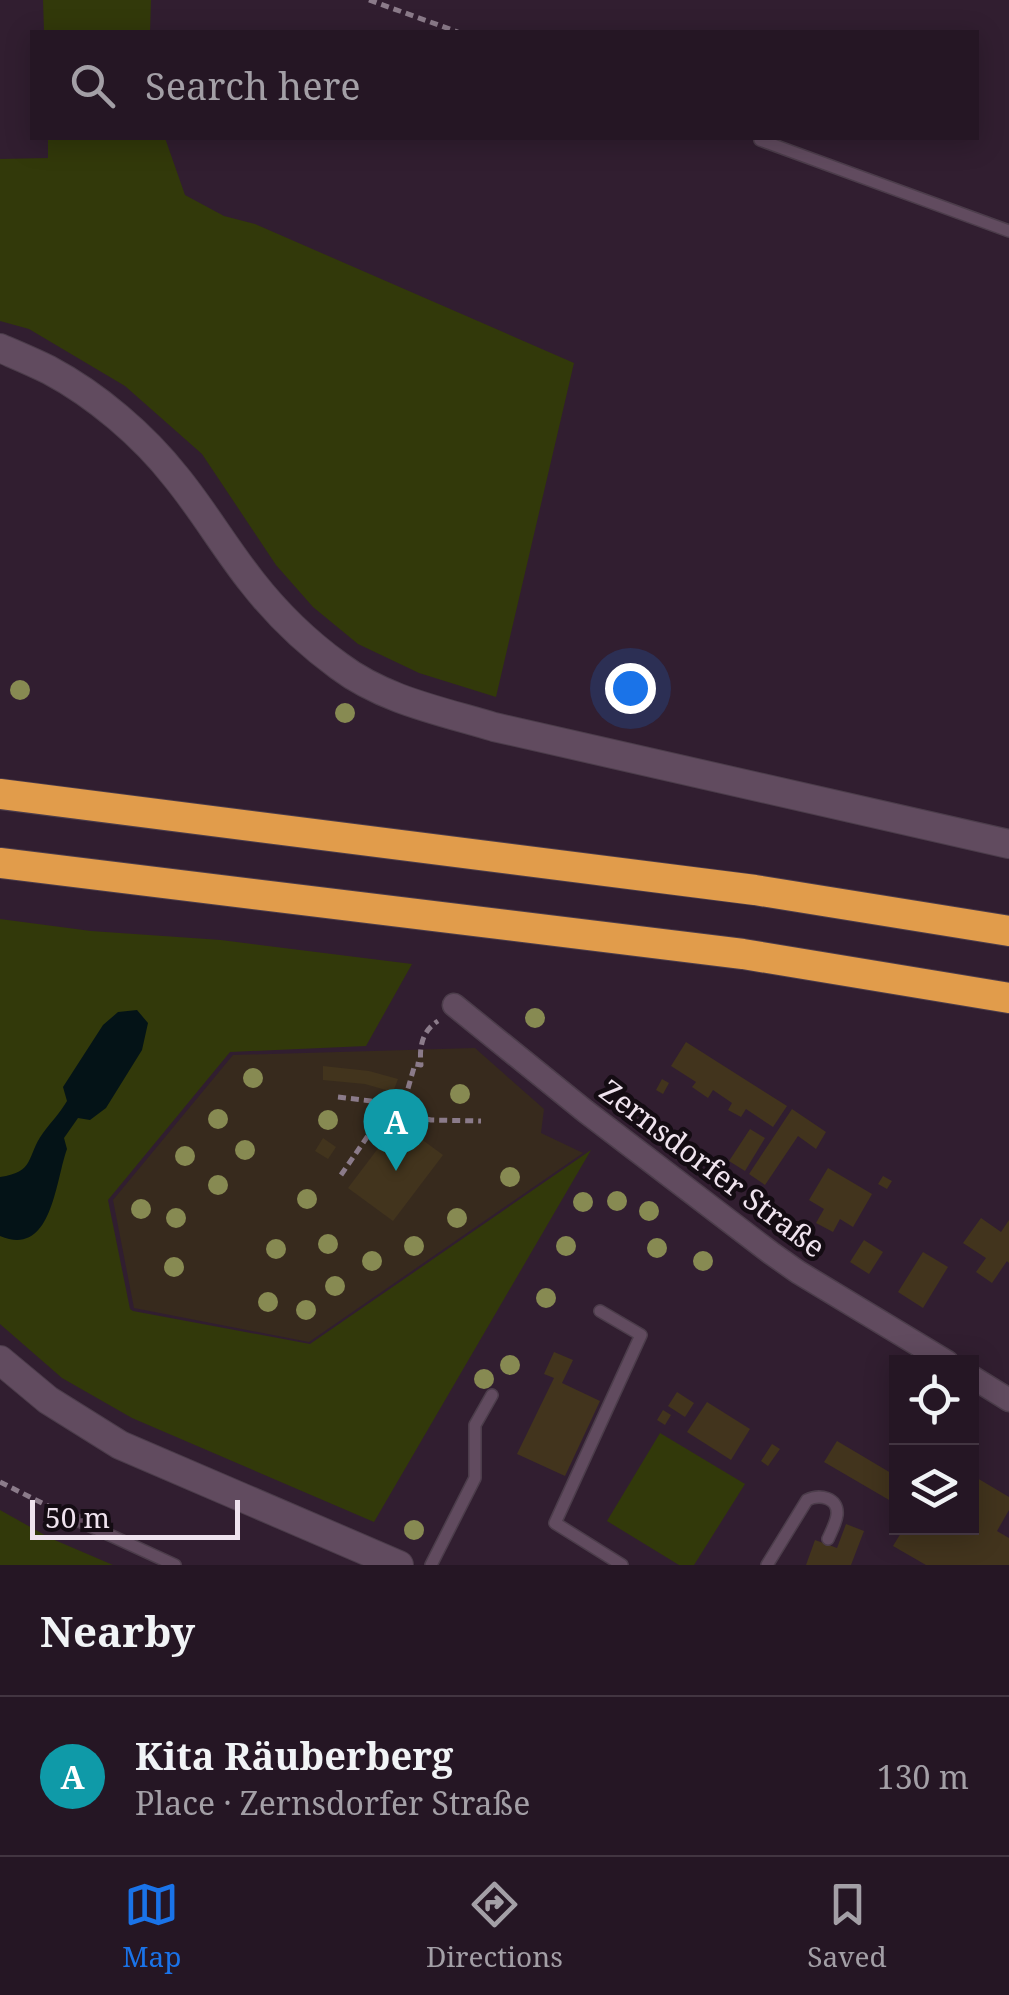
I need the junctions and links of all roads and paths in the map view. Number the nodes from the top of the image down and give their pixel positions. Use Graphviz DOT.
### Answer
graph roads {
  1 [pos="369,0"];
  2 [pos="452,30"];
  3 [pos="760,140"];
  4 [pos="1009,231"];
  5 [pos="0,348"];
  6 [pos="0,794"];
  7 [pos="1009,844"];
  8 [pos="0,862"];
  9 [pos="1009,931"];
  10 [pos="1009,998"];
  11 [pos="454,1005"];
  12 [pos="419,1051"];
  13 [pos="338,1097"];
  14 [pos="388,1106"];
  15 [pos="402,1113"];
  16 [pos="481,1121"];
  17 [pos="341,1176"];
  18 [pos="600,1310"];
  19 [pos="935,1355"];
  20 [pos="0,1360"];
  21 [pos="979,1382"];
  22 [pos="492,1396"];
  23 [pos="1009,1400"];
  24 [pos="0,1482"];
  25 [pos="66,1515"];
  26 [pos="828,1539"];
  27 [pos="174,1565"];
  28 [pos="399,1565"];
  29 [pos="431,1565"];
  30 [pos="622,1565"];
  31 [pos="767,1565"];
  1 -- 2 [label="path"];
  3 -- 4 [label="lane"];
  5 -- 7 [label="main road"];
  6 -- 9 [label="highway"];
  8 -- 10 [label="highway"];
  11 -- 19 [label="street, Zernsdorfer Straße"];
  12 -- 15 [label="path"];
  13 -- 14 [label="path"];
  14 -- 15 [label="path"];
  14 -- 17 [label="path"];
  15 -- 16 [label="path"];
  18 -- 30 [label="lane"];
  20 -- 28 [label="main road"];
  21 -- 23 [label="street"];
  22 -- 29 [label="lane"];
  24 -- 25 [label="path"];
  25 -- 27 [label="lane"];
  26 -- 31 [label="lane"];
}
